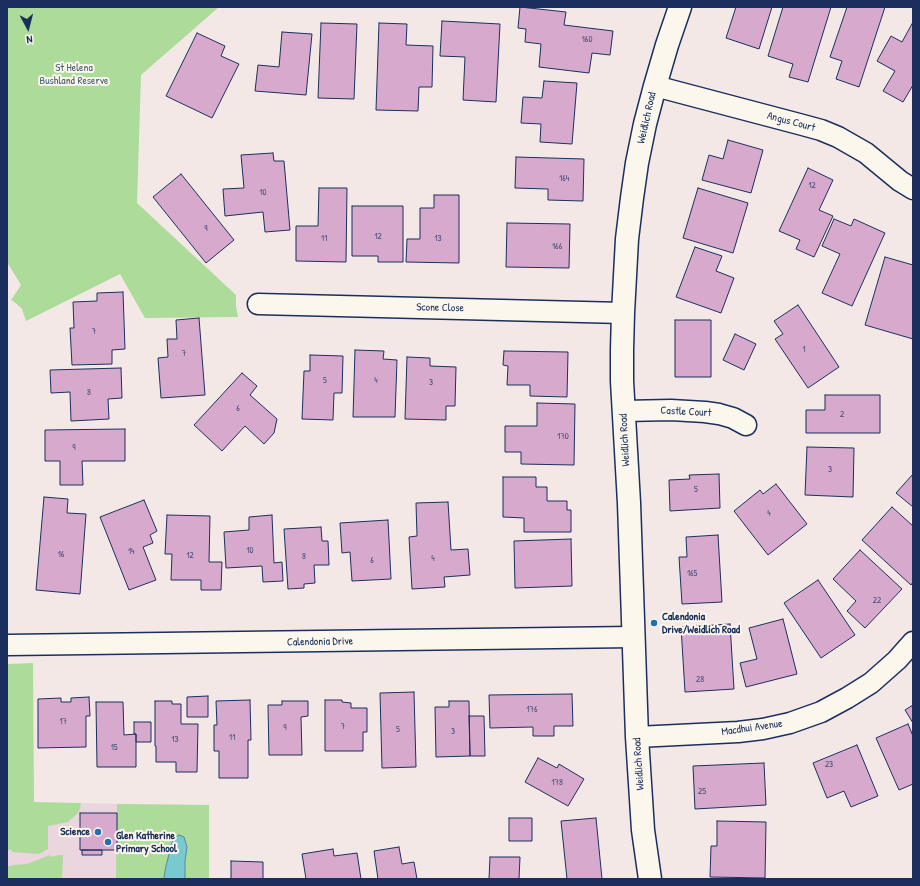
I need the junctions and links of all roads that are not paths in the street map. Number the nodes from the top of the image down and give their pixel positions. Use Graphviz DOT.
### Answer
graph roads {
  1 [pos="678,8"];
  2 [pos="655,86"];
  3 [pos="913,190"];
  4 [pos="258,304"];
  5 [pos="623,313"];
  6 [pos="624,411"];
  7 [pos="746,425"];
  8 [pos="633,637"];
  9 [pos="913,642"];
  10 [pos="7,645"];
  11 [pos="637,737"];
  12 [pos="650,879"];
  1 -- 2 [label="street, Weidlich Road"];
  2 -- 3 [label="street, Angus Court"];
  2 -- 5 [label="street, Weidlich Road"];
  4 -- 5 [label="street, Scone Close"];
  5 -- 6 [label="street, Weidlich Road"];
  6 -- 7 [label="street, Castle Court"];
  6 -- 8 [label="street, Weidlich Road"];
  8 -- 10 [label="street, Calendonia Drive"];
  8 -- 11 [label="street, Weidlich Road"];
  9 -- 11 [label="street, Macdhui Avenue"];
  11 -- 12 [label="street, Weidlich Road"];
}
